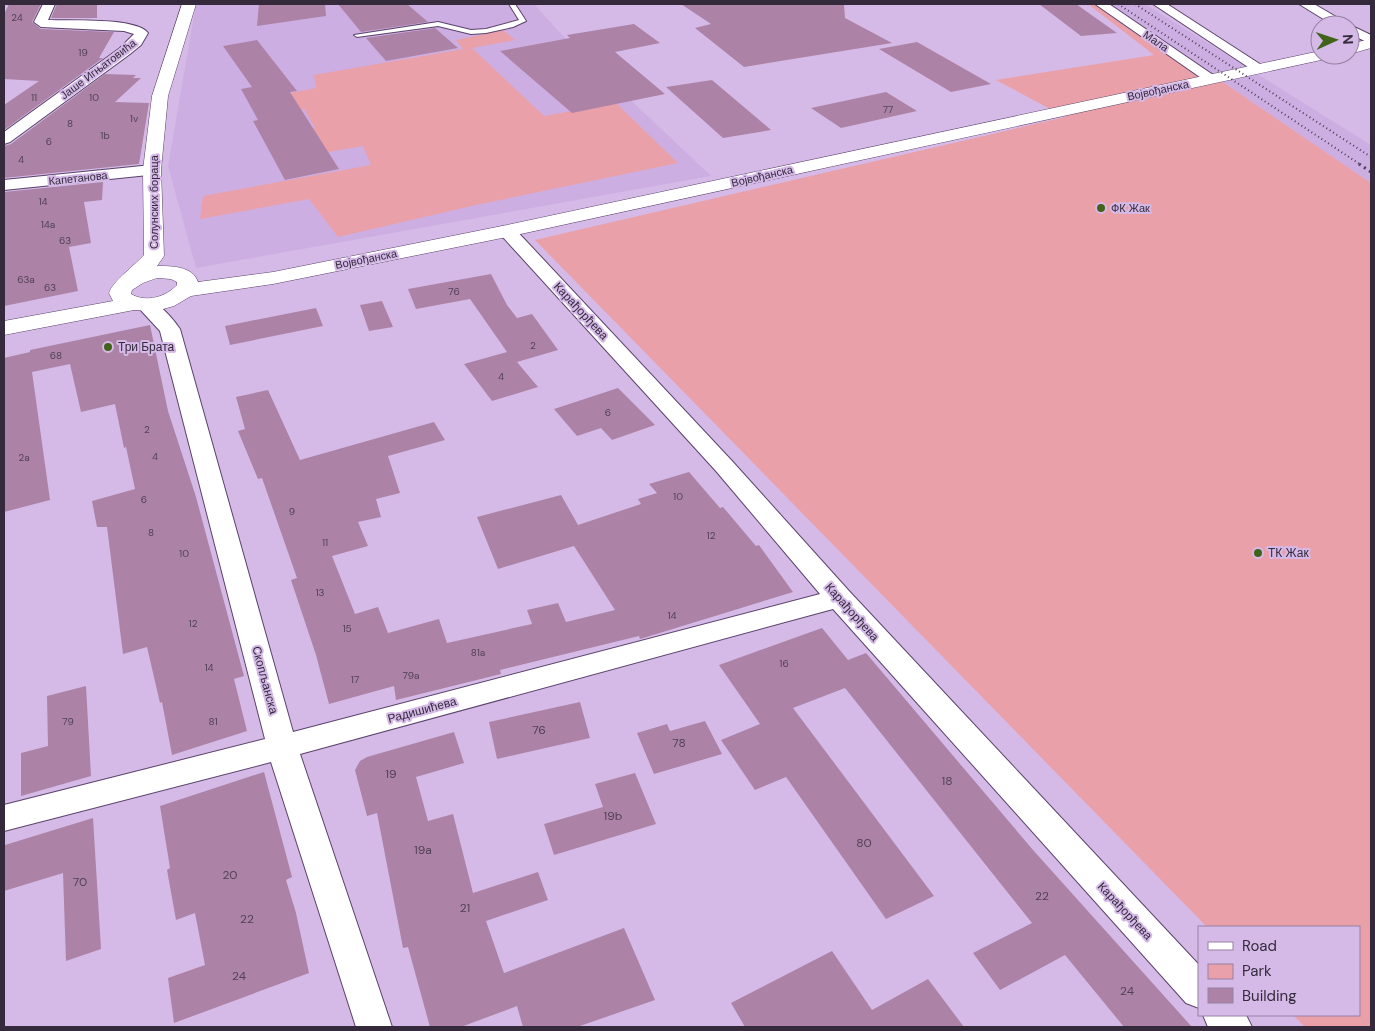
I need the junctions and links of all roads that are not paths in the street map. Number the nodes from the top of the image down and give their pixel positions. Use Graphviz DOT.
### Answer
graph roads {
  1 [pos="50,4"];
  2 [pos="190,4"];
  3 [pos="512,4"];
  4 [pos="1101,4"];
  5 [pos="1159,4"];
  6 [pos="1305,4"];
  7 [pos="1325,15"];
  8 [pos="357,35"];
  9 [pos="1360,35"];
  10 [pos="1371,42"];
  11 [pos="1310,57"];
  12 [pos="1259,68"];
  13 [pos="1212,79"];
  14 [pos="4,139"];
  15 [pos="152,170"];
  16 [pos="4,186"];
  17 [pos="507,231"];
  18 [pos="154,256"];
  19 [pos="182,284"];
  20 [pos="134,293"];
  21 [pos="4,328"];
  22 [pos="170,329"];
  23 [pos="838,598"];
  24 [pos="282,747"];
  25 [pos="4,818"];
  26 [pos="1198,990"];
  27 [pos="1222,1016"];
  28 [pos="374,1027"];
  29 [pos="1232,1027"];
  1 -- 14 [label="street, Јаше Игњатовића"];
  2 -- 15 [label="street, Солунских бораца"];
  3 -- 8 [label="lane"];
  4 -- 13 [label="street, Мала"];
  5 -- 12 [label="street"];
  6 -- 7 [label="street"];
  9 -- 10 [label="street"];
  11 -- 12 [label="street, Војвођанска"];
  12 -- 13 [label="street, Војвођанска"];
  13 -- 17 [label="street, Војвођанска"];
  15 -- 16 [label="street, Капетанова"];
  15 -- 18 [label="street, Солунских бораца"];
  17 -- 19 [label="street, Војвођанска"];
  17 -- 23 [label="street, Карађорђева"];
  18 -- 19 [label="street, Солунских бораца"];
  18 -- 20 [label="street, Солунских бораца"];
  19 -- 20 [label="street"];
  19 -- 20 [label="street"];
  19 -- 22 [label="street, Скопљанска"];
  20 -- 21 [label="street"];
  20 -- 22 [label="street"];
  22 -- 24 [label="street, Скопљанска"];
  23 -- 24 [label="street, Радишићева"];
  23 -- 26 [label="street, Карађорђева"];
  24 -- 25 [label="street, Радишићева"];
  24 -- 28 [label="street, Скопљанска"];
  27 -- 29 [label="street"];
}
